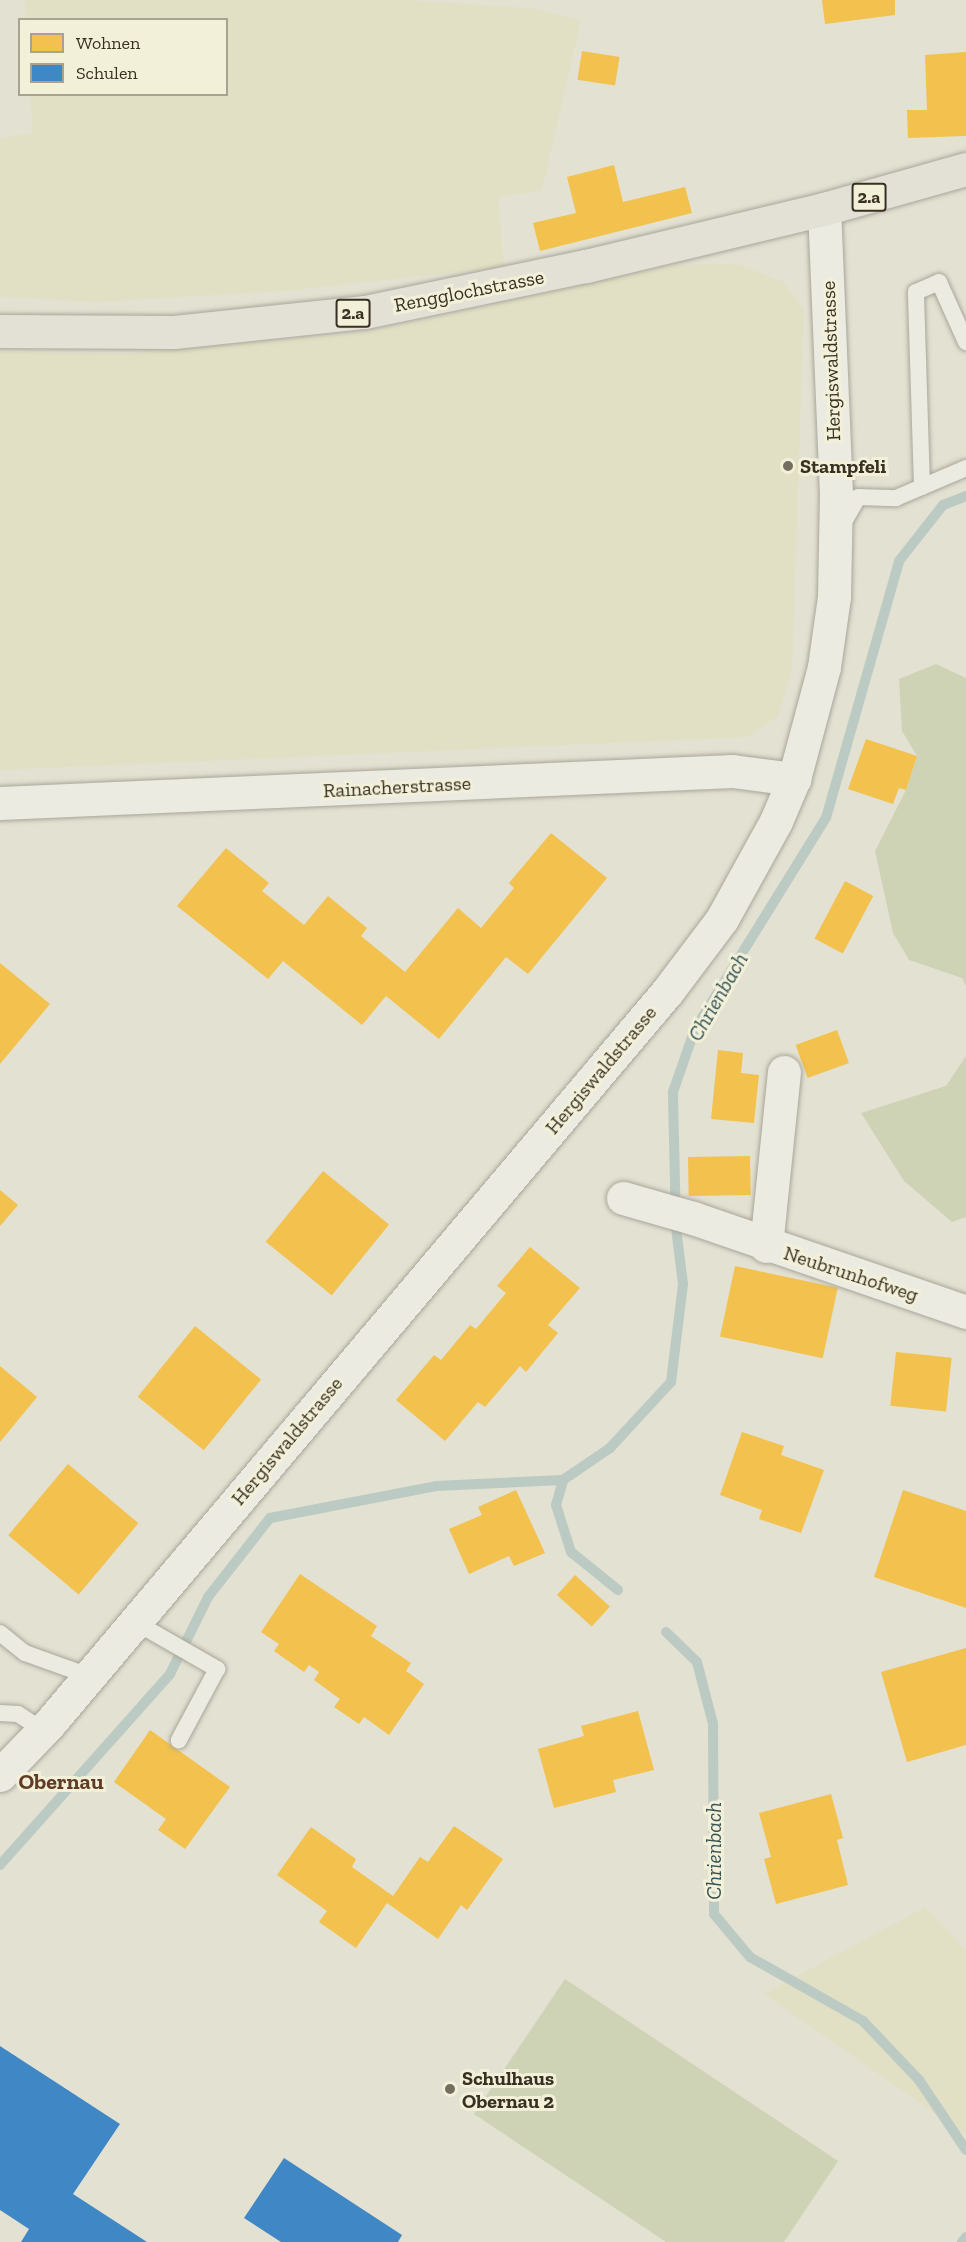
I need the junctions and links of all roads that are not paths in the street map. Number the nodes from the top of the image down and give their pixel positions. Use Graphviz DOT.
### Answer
graph roads {
  1 [pos="966,169"];
  2 [pos="824,209"];
  3 [pos="0,331"];
  4 [pos="966,342"];
  5 [pos="966,468"];
  6 [pos="922,487"];
  7 [pos="835,537"];
  8 [pos="794,779"];
  9 [pos="0,803"];
  10 [pos="783,1072"];
  11 [pos="623,1198"];
  12 [pos="766,1246"];
  13 [pos="966,1312"];
  14 [pos="148,1629"];
  15 [pos="0,1633"];
  16 [pos="89,1676"];
  17 [pos="0,1713"];
  18 [pos="43,1730"];
  19 [pos="178,1740"];
  20 [pos="0,1775"];
  1 -- 2 [label="main road, 2.a"];
  2 -- 3 [label="main road, Rengglochstrasse / 2.a"];
  2 -- 7 [label="street, Hergiswaldstrasse"];
  4 -- 6 [label="lane"];
  5 -- 6 [label="lane"];
  6 -- 7 [label="lane"];
  7 -- 8 [label="street, Hergiswaldstrasse"];
  8 -- 9 [label="street, Rainacherstrasse"];
  8 -- 14 [label="street, Hergiswaldstrasse"];
  10 -- 12 [label="street, Neubrunhofweg"];
  11 -- 12 [label="street"];
  12 -- 13 [label="street, Neubrunhofweg"];
  14 -- 16 [label="street, Hergiswaldstrasse"];
  14 -- 19 [label="lane"];
  15 -- 16 [label="lane"];
  16 -- 18 [label="street, Hergiswaldstrasse"];
  17 -- 18 [label="lane"];
  18 -- 20 [label="street, Hergiswaldstrasse"];
}
